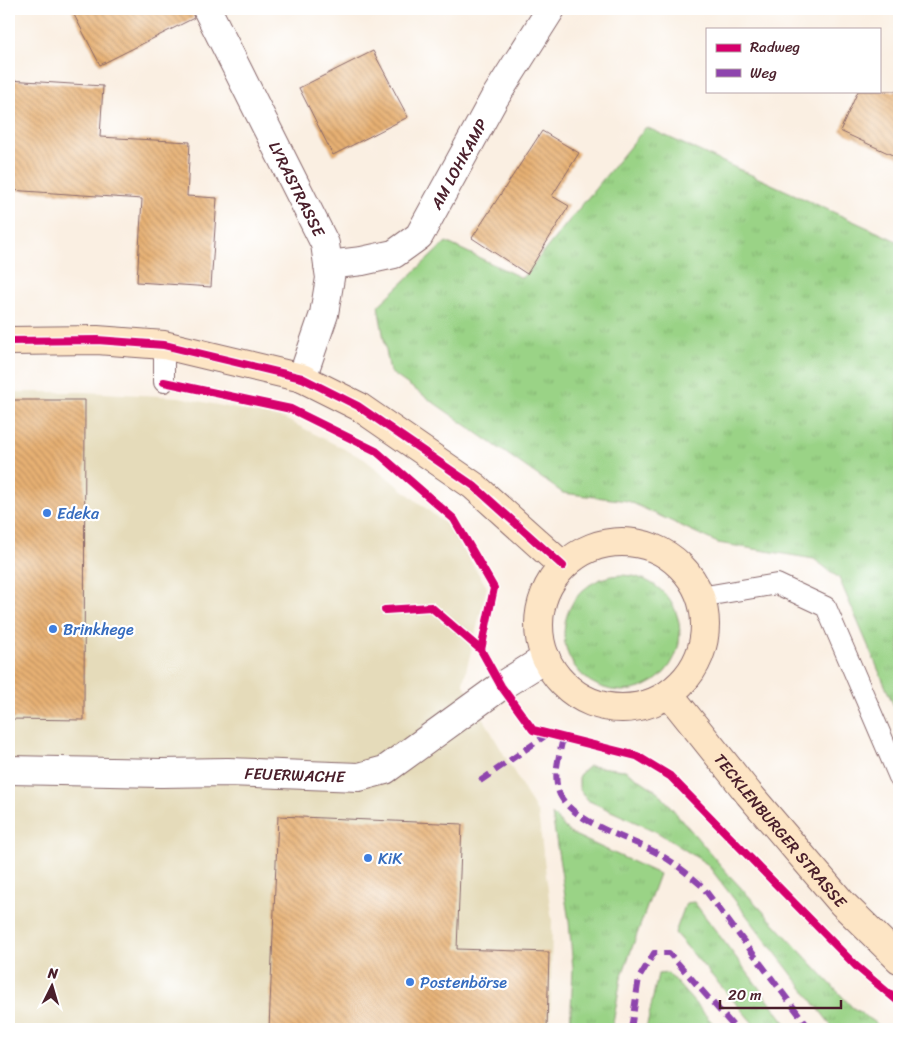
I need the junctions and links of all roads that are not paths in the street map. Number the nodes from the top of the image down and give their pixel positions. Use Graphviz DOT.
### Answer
graph roads {
  1 [pos="207,9"];
  2 [pos="551,9"];
  3 [pos="328,265"];
  4 [pos="9,341"];
  5 [pos="164,345"];
  6 [pos="302,378"];
  7 [pos="164,382"];
  8 [pos="564,566"];
  9 [pos="700,597"];
  10 [pos="546,658"];
  11 [pos="669,694"];
  12 [pos="9,770"];
  13 [pos="899,778"];
  14 [pos="899,959"];
  1 -- 3 [label="street, LYRASTRASSE"];
  2 -- 3 [label="street, AM LOHKAMP"];
  3 -- 6 [label="street, LYRASTRASSE"];
  4 -- 5 [label="street"];
  5 -- 6 [label="street"];
  5 -- 7 [label="lane"];
  6 -- 8 [label="street"];
  8 -- 9 [label="street"];
  8 -- 10 [label="street"];
  9 -- 11 [label="street"];
  9 -- 13 [label="lane"];
  10 -- 11 [label="street"];
  10 -- 12 [label="street, FEUERWACHE"];
  11 -- 14 [label="street, TECKLENBURGER STRASSE"];
}
